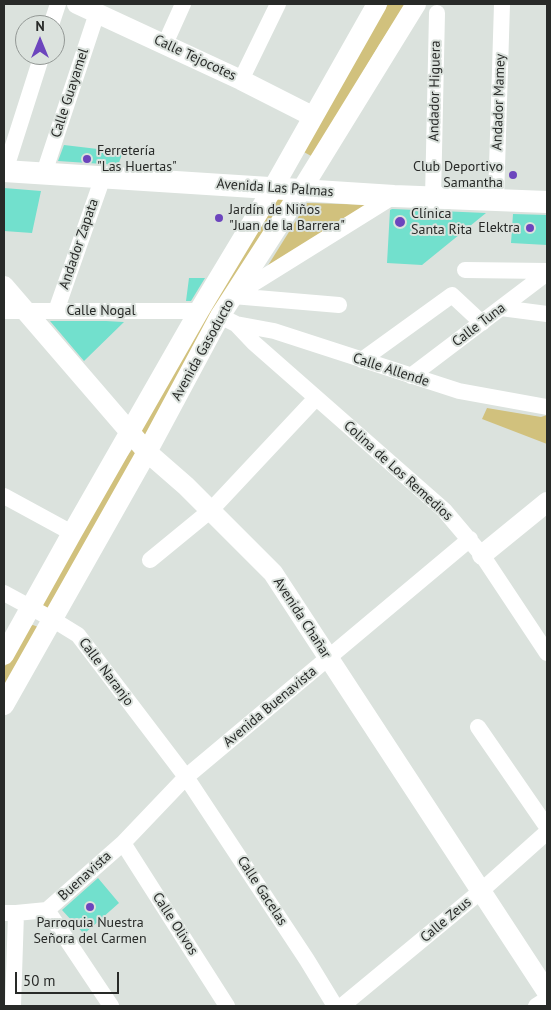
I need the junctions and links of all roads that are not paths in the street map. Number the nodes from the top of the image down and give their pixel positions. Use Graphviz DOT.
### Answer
graph roads {
  1 [pos="183,4"];
  2 [pos="278,4"];
  3 [pos="377,4"];
  4 [pos="416,4"];
  5 [pos="502,4"];
  6 [pos="88,7"];
  7 [pos="437,13"];
  8 [pos="165,44"];
  9 [pos="39,65"];
  10 [pos="241,80"];
  11 [pos="312,116"];
  12 [pos="4,171"];
  13 [pos="44,172"];
  14 [pos="103,177"];
  15 [pos="272,188"];
  16 [pos="302,189"];
  17 [pos="394,196"];
  18 [pos="433,198"];
  19 [pos="496,200"];
  20 [pos="547,202"];
  21 [pos="465,270"];
  22 [pos="547,272"];
  23 [pos="4,286"];
  24 [pos="233,296"];
  25 [pos="340,305"];
  26 [pos="501,308"];
  27 [pos="4,311"];
  28 [pos="24,311"];
  29 [pos="56,311"];
  30 [pos="199,311"];
  31 [pos="547,314"];
  32 [pos="228,320"];
  33 [pos="482,323"];
  34 [pos="362,360"];
  35 [pos="411,376"];
  36 [pos="316,398"];
  37 [pos="547,407"];
  38 [pos="130,434"];
  39 [pos="147,452"];
  40 [pos="4,496"];
  41 [pos="547,502"];
  42 [pos="211,510"];
  43 [pos="72,533"];
  44 [pos="470,539"];
  45 [pos="482,555"];
  46 [pos="150,560"];
  47 [pos="4,593"];
  48 [pos="31,608"];
  49 [pos="52,619"];
  50 [pos="547,653"];
  51 [pos="4,655"];
  52 [pos="329,659"];
  53 [pos="4,705"];
  54 [pos="478,727"];
  55 [pos="186,777"];
  56 [pos="547,827"];
  57 [pos="547,832"];
  58 [pos="122,843"];
  59 [pos="481,891"];
  60 [pos="47,910"];
  61 [pos="10,913"];
  62 [pos="547,992"];
  63 [pos="547,999"];
  64 [pos="12,1006"];
  65 [pos="111,1006"];
  66 [pos="227,1006"];
  67 [pos="335,1006"];
  68 [pos="342,1006"];
  69 [pos="536,1006"];
  1 -- 8 [label="street"];
  2 -- 10 [label="street"];
  3 -- 11 [label="street, Avenida Gasoducto"];
  4 -- 16 [label="street, Avenida Gasoducto"];
  5 -- 19 [label="street, Andador Mamey"];
  6 -- 8 [label="street, Calle Tejocotes"];
  6 -- 13 [label="street, Calle Guayamel"];
  7 -- 18 [label="street, Andador Higuera"];
  8 -- 10 [label="street, Calle Tejocotes"];
  9 -- 12 [label="street"];
  10 -- 11 [label="street, Calle Tejocotes"];
  11 -- 15 [label="street, Avenida Gasoducto"];
  12 -- 13 [label="main road, Avenida Las Palmas"];
  13 -- 14 [label="main road, Avenida Las Palmas"];
  14 -- 15 [label="main road, Avenida Las Palmas"];
  14 -- 29 [label="street, Andador Zapata"];
  15 -- 16 [label="main road, Avenida Las Palmas"];
  15 -- 30 [label="street, Avenida Gasoducto"];
  16 -- 17 [label="main road, Avenida Las Palmas"];
  16 -- 24 [label="street, Avenida Gasoducto"];
  17 -- 18 [label="main road, Avenida Las Palmas"];
  17 -- 24 [label="street"];
  18 -- 19 [label="main road, Avenida Las Palmas"];
  19 -- 20 [label="main road, Avenida Las Palmas"];
  21 -- 22 [label="street"];
  22 -- 26 [label="street, Calle Tuna"];
  23 -- 28 [label="street, Avenida Chañar"];
  24 -- 25 [label="street"];
  24 -- 32 [label="street, Avenida Gasoducto"];
  26 -- 31 [label="street"];
  26 -- 33 [label="street, Calle Tuna"];
  27 -- 28 [label="street, Calle Nogal"];
  28 -- 29 [label="street, Calle Nogal"];
  28 -- 38 [label="street, Avenida Chañar"];
  29 -- 30 [label="street, Calle Nogal"];
  30 -- 38 [label="street, Avenida Gasoducto"];
  32 -- 34 [label="street, Calle Allende"];
  32 -- 36 [label="street, Colina de Los Remedios"];
  32 -- 39 [label="street, Avenida Gasoducto"];
  33 -- 34 [label="street"];
  33 -- 35 [label="street, Calle Tuna"];
  34 -- 35 [label="street, Calle Allende"];
  35 -- 37 [label="street, Calle Allende"];
  36 -- 42 [label="street"];
  36 -- 44 [label="street, Colina de Los Remedios"];
  38 -- 39 [label="street, Avenida Chañar"];
  38 -- 43 [label="street, Avenida Gasoducto"];
  39 -- 42 [label="street, Avenida Chañar"];
  39 -- 49 [label="street, Avenida Gasoducto"];
  40 -- 43 [label="street"];
  41 -- 45 [label="street"];
  42 -- 46 [label="street"];
  42 -- 52 [label="street, Avenida Chañar"];
  43 -- 48 [label="street, Avenida Gasoducto"];
  44 -- 45 [label="street, Colina de Los Remedios"];
  44 -- 52 [label="street, Avenida Buenavista"];
  45 -- 50 [label="street, Colina de Los Remedios"];
  47 -- 48 [label="street, Calle Naranjo"];
  48 -- 49 [label="street, Calle Naranjo"];
  48 -- 51 [label="street, Avenida Gasoducto"];
  49 -- 53 [label="street, Avenida Gasoducto"];
  49 -- 55 [label="street, Calle Naranjo"];
  52 -- 55 [label="street, Avenida Buenavista"];
  52 -- 59 [label="street, Avenida Chañar"];
  54 -- 56 [label="street"];
  55 -- 58 [label="street, Avenida Buenavista"];
  55 -- 67 [label="street, Calle Gacelas"];
  57 -- 59 [label="street, Calle Zeus"];
  58 -- 60 [label="street, Buenavista"];
  58 -- 66 [label="street, Calle Olivos"];
  59 -- 62 [label="street, Avenida Chañar"];
  59 -- 68 [label="street, Calle Zeus"];
  60 -- 61 [label="street"];
  60 -- 65 [label="street"];
  61 -- 64 [label="street"];
  63 -- 69 [label="street"];
}
